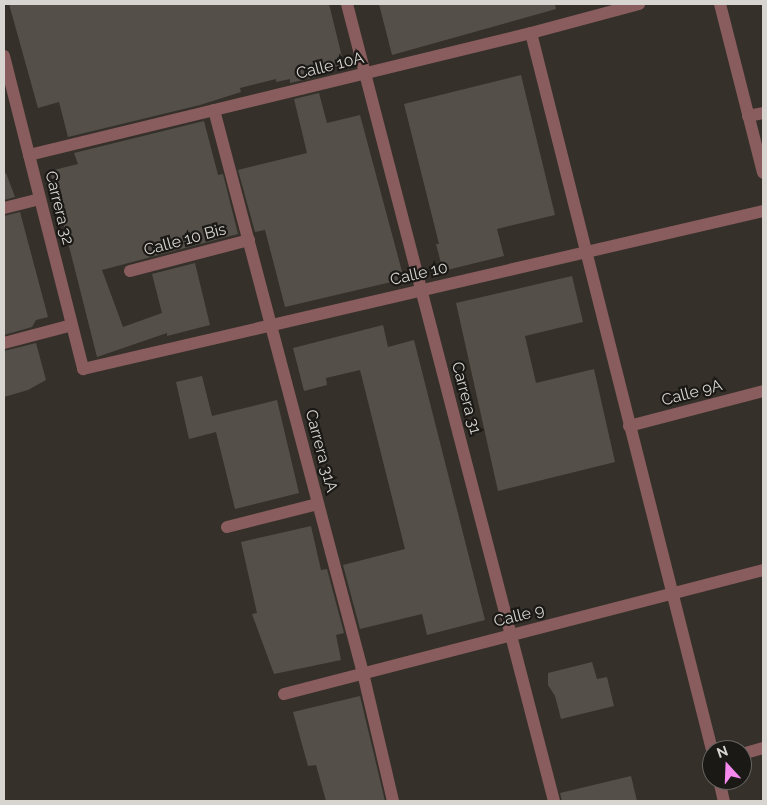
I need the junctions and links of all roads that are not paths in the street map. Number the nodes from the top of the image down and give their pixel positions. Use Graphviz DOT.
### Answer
graph roads {
  1 [pos="347,4"];
  2 [pos="639,4"];
  3 [pos="720,4"];
  4 [pos="531,33"];
  5 [pos="4,56"];
  6 [pos="5,70"];
  7 [pos="365,74"];
  8 [pos="214,110"];
  9 [pos="763,113"];
  10 [pos="748,116"];
  11 [pos="29,155"];
  12 [pos="763,173"];
  13 [pos="40,199"];
  14 [pos="4,208"];
  15 [pos="763,211"];
  16 [pos="248,240"];
  17 [pos="586,252"];
  18 [pos="130,271"];
  19 [pos="421,290"];
  20 [pos="271,325"];
  21 [pos="72,326"];
  22 [pos="4,343"];
  23 [pos="83,369"];
  24 [pos="763,391"];
  25 [pos="629,426"];
  26 [pos="318,504"];
  27 [pos="227,527"];
  28 [pos="763,570"];
  29 [pos="671,594"];
  30 [pos="512,635"];
  31 [pos="363,673"];
  32 [pos="284,694"];
  33 [pos="709,740"];
  34 [pos="393,801"];
  35 [pos="554,801"];
  1 -- 7 [label="street, Carrera 31"];
  2 -- 4 [label="street, Calle 10A"];
  3 -- 10 [label="street"];
  4 -- 7 [label="street, Calle 10A"];
  4 -- 17 [label="street"];
  5 -- 6 [label="street, Carrera 32"];
  6 -- 11 [label="street, Carrera 32"];
  7 -- 8 [label="street, Calle 10A"];
  7 -- 19 [label="street, Carrera 31"];
  8 -- 11 [label="street, Calle 10A"];
  8 -- 16 [label="street, Carrera 31A"];
  9 -- 10 [label="street"];
  10 -- 12 [label="street"];
  11 -- 13 [label="street, Carrera 32"];
  13 -- 14 [label="street"];
  13 -- 21 [label="street, Carrera 32"];
  15 -- 17 [label="street, Calle 10"];
  16 -- 18 [label="street, Calle 10 Bis"];
  16 -- 20 [label="street, Carrera 31A"];
  17 -- 19 [label="street, Calle 10"];
  17 -- 25 [label="street"];
  19 -- 20 [label="street, Calle 10"];
  19 -- 30 [label="street, Carrera 31"];
  20 -- 23 [label="street, Calle 10"];
  20 -- 26 [label="street, Carrera 31A"];
  21 -- 22 [label="street"];
  21 -- 23 [label="street, Carrera 32"];
  24 -- 25 [label="street, Calle 9A"];
  25 -- 29 [label="street"];
  26 -- 27 [label="street"];
  26 -- 31 [label="street, Carrera 31A"];
  28 -- 29 [label="street, Calle 9"];
  29 -- 30 [label="street, Calle 9"];
  29 -- 33 [label="street"];
  30 -- 31 [label="street, Calle 9"];
  30 -- 35 [label="street, Carrera 31"];
  31 -- 32 [label="street, Calle 9"];
  31 -- 34 [label="street, Carrera 31A"];
}
